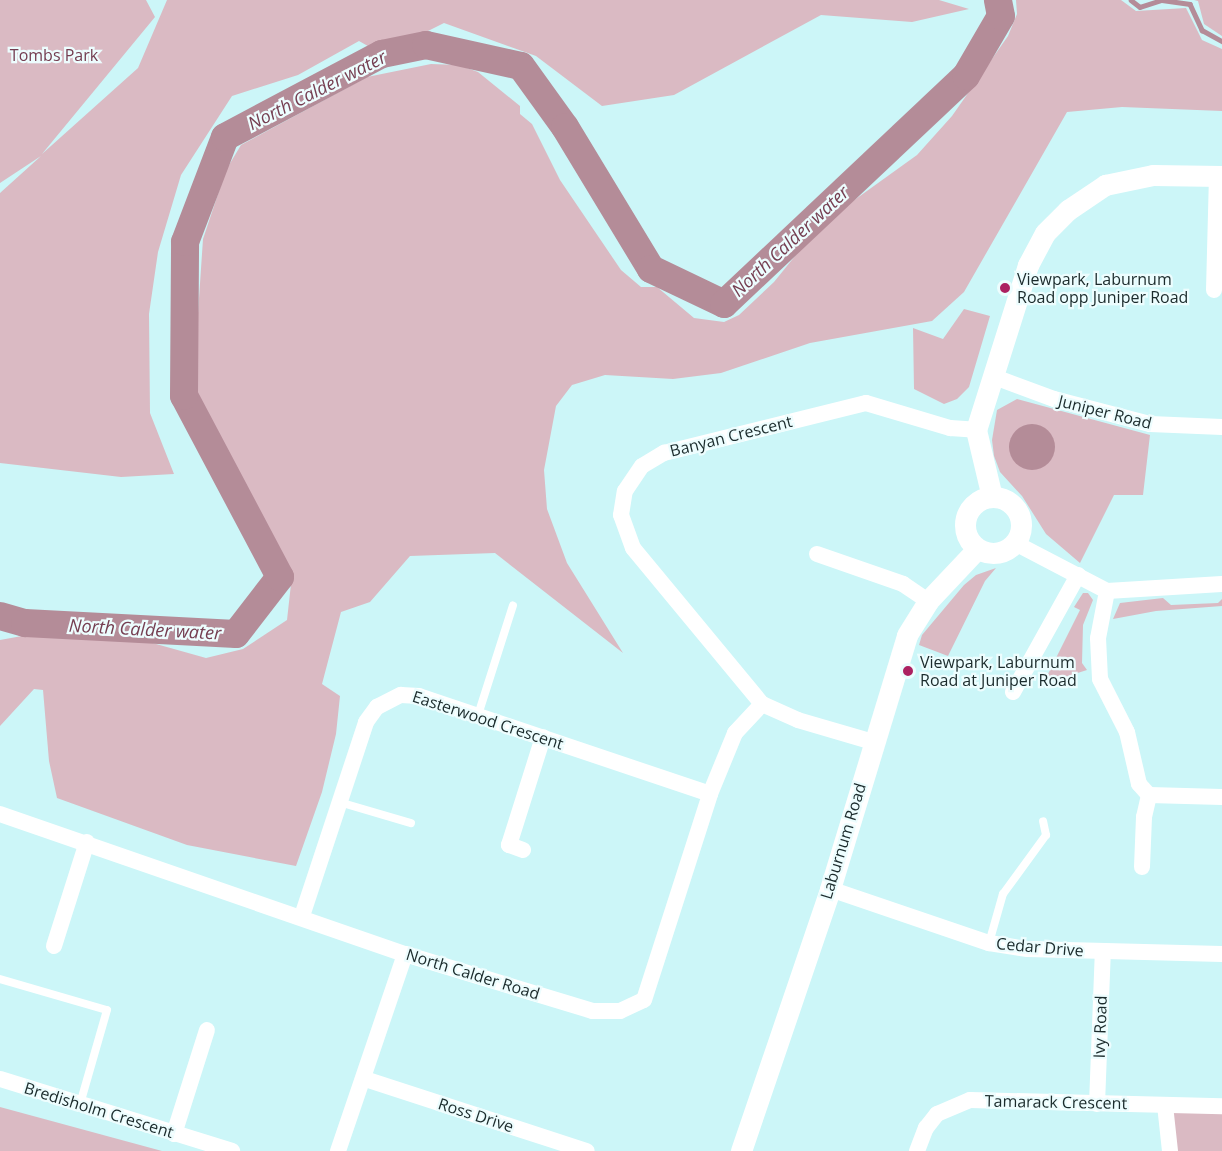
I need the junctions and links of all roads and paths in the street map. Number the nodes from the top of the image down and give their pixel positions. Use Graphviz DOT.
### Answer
graph roads {
  1 [pos="1219,176"];
  2 [pos="1214,290"];
  3 [pos="992,376"];
  4 [pos="1222,427"];
  5 [pos="976,430"];
  6 [pos="992,497"];
  7 [pos="1015,543"];
  8 [pos="977,549"];
  9 [pos="817,554"];
  10 [pos="1078,575"];
  11 [pos="1222,584"];
  12 [pos="1107,591"];
  13 [pos="928,601"];
  14 [pos="513,605"];
  15 [pos="1013,692"];
  16 [pos="762,704"];
  17 [pos="478,716"];
  18 [pos="543,737"];
  19 [pos="873,742"];
  20 [pos="710,794"];
  21 [pos="1149,795"];
  22 [pos="1222,797"];
  23 [pos="339,802"];
  24 [pos="0,814"];
  25 [pos="1043,821"];
  26 [pos="411,823"];
  27 [pos="87,842"];
  28 [pos="523,850"];
  29 [pos="1142,867"];
  30 [pos="830,889"];
  31 [pos="302,916"];
  32 [pos="989,943"];
  33 [pos="54,946"];
  34 [pos="1103,951"];
  35 [pos="405,954"];
  36 [pos="1222,954"];
  37 [pos="0,979"];
  38 [pos="207,1030"];
  39 [pos="0,1079"];
  40 [pos="364,1079"];
  41 [pos="80,1104"];
  42 [pos="1097,1104"];
  43 [pos="1165,1105"];
  44 [pos="1222,1106"];
  45 [pos="174,1134"];
  46 [pos="232,1151"];
  47 [pos="338,1151"];
  48 [pos="587,1151"];
  49 [pos="741,1151"];
  50 [pos="917,1151"];
  51 [pos="1170,1151"];
  1 -- 2 [label="street"];
  1 -- 3 [label="street"];
  3 -- 4 [label="street, Juniper Road"];
  3 -- 5 [label="street"];
  5 -- 6 [label="street"];
  5 -- 16 [label="street, Banyan Crescent"];
  6 -- 7 [label="street"];
  6 -- 8 [label="street"];
  7 -- 8 [label="street"];
  7 -- 10 [label="street"];
  8 -- 13 [label="street, Laburnum Road"];
  9 -- 13 [label="street"];
  10 -- 12 [label="street"];
  10 -- 15 [label="street"];
  11 -- 12 [label="street"];
  12 -- 21 [label="street"];
  13 -- 19 [label="street, Laburnum Road"];
  14 -- 17 [label="lane"];
  16 -- 19 [label="street, Banyan Crescent"];
  16 -- 20 [label="street, North Calder Road"];
  17 -- 18 [label="street, Easterwood Crescent"];
  17 -- 23 [label="street, Easterwood Crescent"];
  18 -- 20 [label="street, Easterwood Crescent"];
  18 -- 28 [label="street"];
  19 -- 30 [label="street, Laburnum Road"];
  20 -- 35 [label="street, North Calder Road"];
  21 -- 22 [label="street"];
  21 -- 29 [label="street"];
  23 -- 26 [label="lane"];
  23 -- 31 [label="street, Easterwood Crescent"];
  24 -- 27 [label="street, North Calder Road"];
  25 -- 32 [label="lane"];
  27 -- 31 [label="street, North Calder Road"];
  27 -- 33 [label="street"];
  30 -- 32 [label="street, Cedar Drive"];
  30 -- 49 [label="street, Laburnum Road"];
  31 -- 35 [label="street, North Calder Road"];
  32 -- 34 [label="street, Cedar Drive"];
  34 -- 36 [label="street, Cedar Drive"];
  34 -- 42 [label="street, Ivy Road"];
  35 -- 40 [label="street"];
  37 -- 41 [label="lane"];
  38 -- 45 [label="street"];
  39 -- 41 [label="street, Bredisholm Crescent"];
  40 -- 47 [label="street"];
  40 -- 48 [label="street, Ross Drive"];
  41 -- 45 [label="street, Bredisholm Crescent"];
  42 -- 43 [label="street, Tamarack Crescent"];
  42 -- 50 [label="street, Tamarack Crescent"];
  43 -- 44 [label="street, Tamarack Crescent"];
  43 -- 51 [label="street"];
  45 -- 46 [label="street, Bredisholm Crescent"];
}
